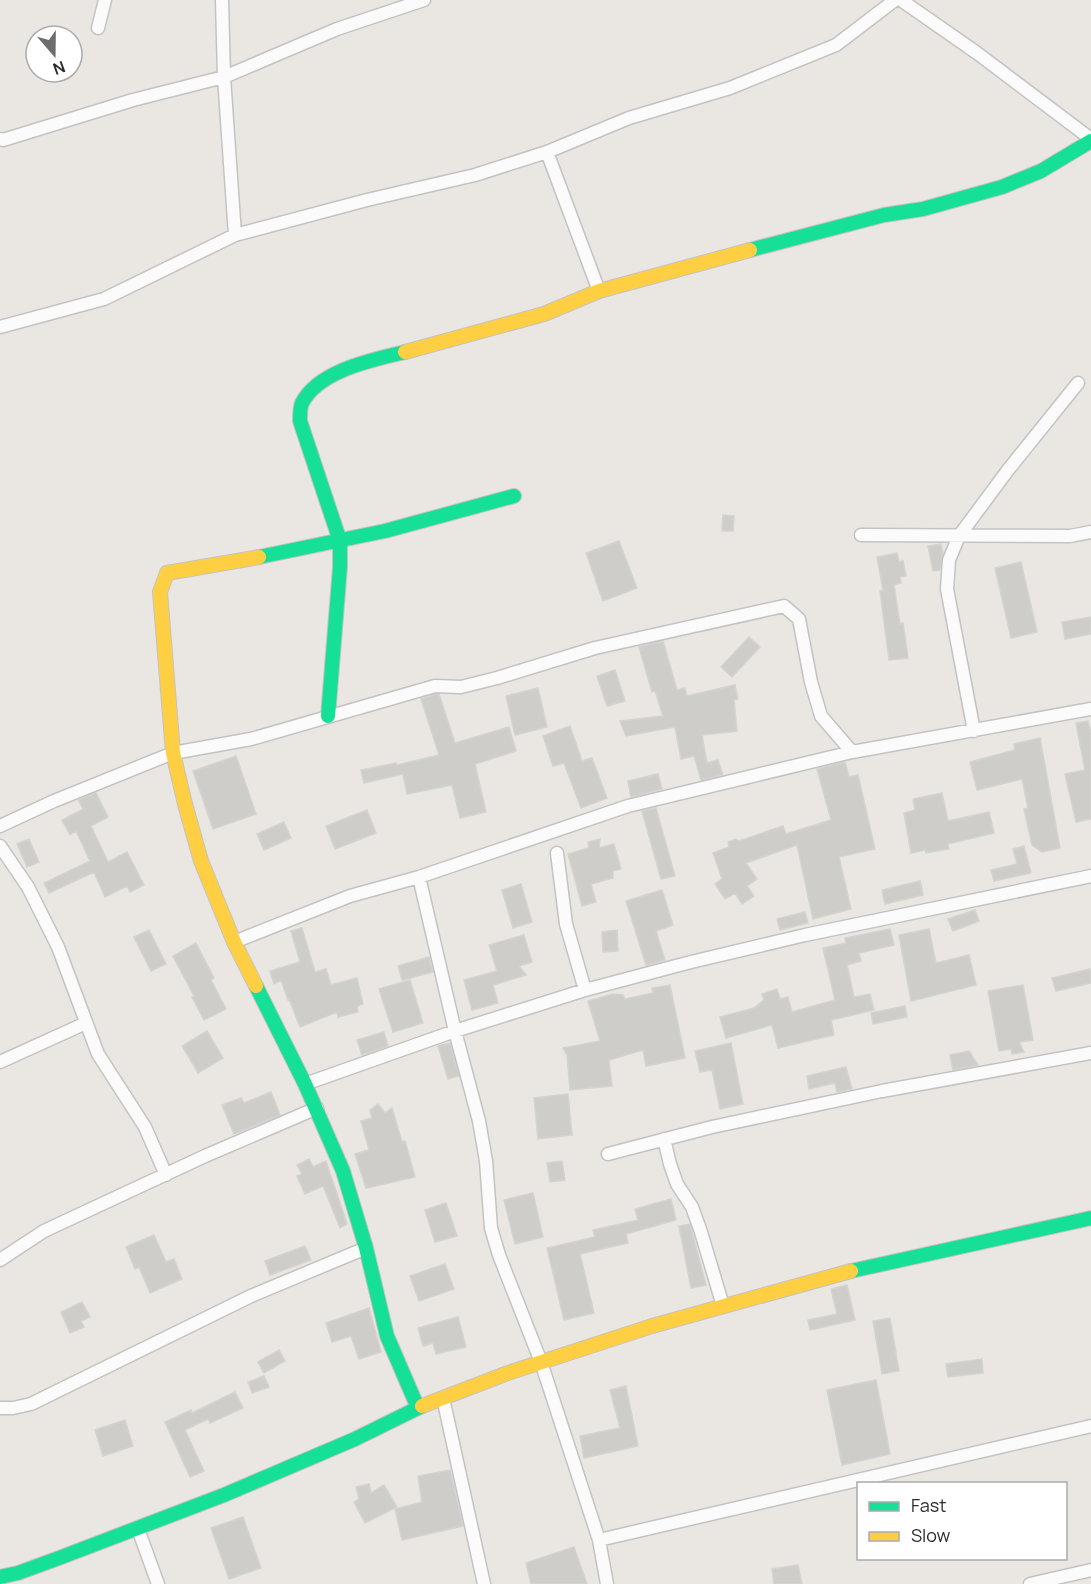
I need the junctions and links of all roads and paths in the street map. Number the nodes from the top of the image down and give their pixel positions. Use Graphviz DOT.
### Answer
graph roads {
  1 [pos="105,0"];
  2 [pos="222,0"];
  3 [pos="424,0"];
  4 [pos="895,0"];
  5 [pos="901,0"];
  6 [pos="98,28"];
  7 [pos="224,76"];
  8 [pos="0,139"];
  9 [pos="1091,140"];
  10 [pos="547,152"];
  11 [pos="235,235"];
  12 [pos="599,291"];
  13 [pos="0,327"];
  14 [pos="1078,382"];
  15 [pos="514,496"];
  16 [pos="1091,532"];
  17 [pos="861,535"];
  18 [pos="958,536"];
  19 [pos="340,541"];
  20 [pos="1091,709"];
  21 [pos="328,716"];
  22 [pos="974,731"];
  23 [pos="852,752"];
  24 [pos="173,753"];
  25 [pos="0,826"];
  26 [pos="0,846"];
  27 [pos="556,853"];
  28 [pos="1091,876"];
  29 [pos="419,877"];
  30 [pos="234,942"];
  31 [pos="585,990"];
  32 [pos="86,1023"];
  33 [pos="455,1030"];
  34 [pos="1091,1053"];
  35 [pos="0,1062"];
  36 [pos="305,1084"];
  37 [pos="317,1108"];
  38 [pos="664,1139"];
  39 [pos="608,1154"];
  40 [pos="166,1175"];
  41 [pos="1091,1218"];
  42 [pos="366,1248"];
  43 [pos="0,1260"];
  44 [pos="723,1306"];
  45 [pos="541,1362"];
  46 [pos="443,1398"];
  47 [pos="0,1408"];
  48 [pos="418,1408"];
  49 [pos="1091,1426"];
  50 [pos="138,1529"];
  51 [pos="598,1540"];
  52 [pos="1091,1570"];
  53 [pos="7,1579"];
  54 [pos="158,1584"];
  55 [pos="484,1584"];
  56 [pos="607,1584"];
  57 [pos="1030,1584"];
  1 -- 6 [label="street"];
  2 -- 7 [label="street"];
  3 -- 7 [label="street"];
  4 -- 10 [label="street"];
  5 -- 9 [label="street"];
  7 -- 8 [label="street"];
  7 -- 11 [label="street"];
  9 -- 12 [label="street"];
  10 -- 11 [label="street"];
  10 -- 12 [label="street"];
  11 -- 13 [label="street"];
  12 -- 19 [label="street"];
  14 -- 18 [label="street"];
  15 -- 19 [label="street"];
  16 -- 18 [label="street"];
  17 -- 18 [label="street"];
  18 -- 22 [label="street"];
  19 -- 21 [label="street"];
  19 -- 24 [label="street"];
  20 -- 22 [label="street"];
  21 -- 23 [label="street"];
  21 -- 24 [label="street"];
  22 -- 23 [label="street"];
  23 -- 29 [label="street"];
  24 -- 25 [label="street"];
  24 -- 30 [label="street"];
  26 -- 32 [label="street"];
  27 -- 31 [label="street"];
  28 -- 31 [label="street"];
  29 -- 30 [label="street"];
  29 -- 33 [label="street"];
  30 -- 36 [label="street"];
  31 -- 33 [label="street"];
  32 -- 35 [label="street"];
  32 -- 40 [label="street"];
  33 -- 36 [label="street"];
  33 -- 45 [label="street"];
  34 -- 38 [label="street"];
  36 -- 37 [label="street"];
  37 -- 40 [label="street"];
  37 -- 42 [label="street"];
  38 -- 39 [label="street"];
  38 -- 44 [label="street"];
  40 -- 43 [label="street"];
  41 -- 44 [label="street"];
  42 -- 47 [label="street"];
  42 -- 48 [label="street"];
  44 -- 45 [label="street"];
  45 -- 46 [label="street"];
  45 -- 51 [label="street"];
  46 -- 48 [label="street"];
  46 -- 55 [label="street"];
  48 -- 50 [label="street"];
  49 -- 51 [label="street"];
  50 -- 53 [label="street"];
  50 -- 54 [label="street"];
  51 -- 56 [label="street"];
  52 -- 57 [label="street"];
}
